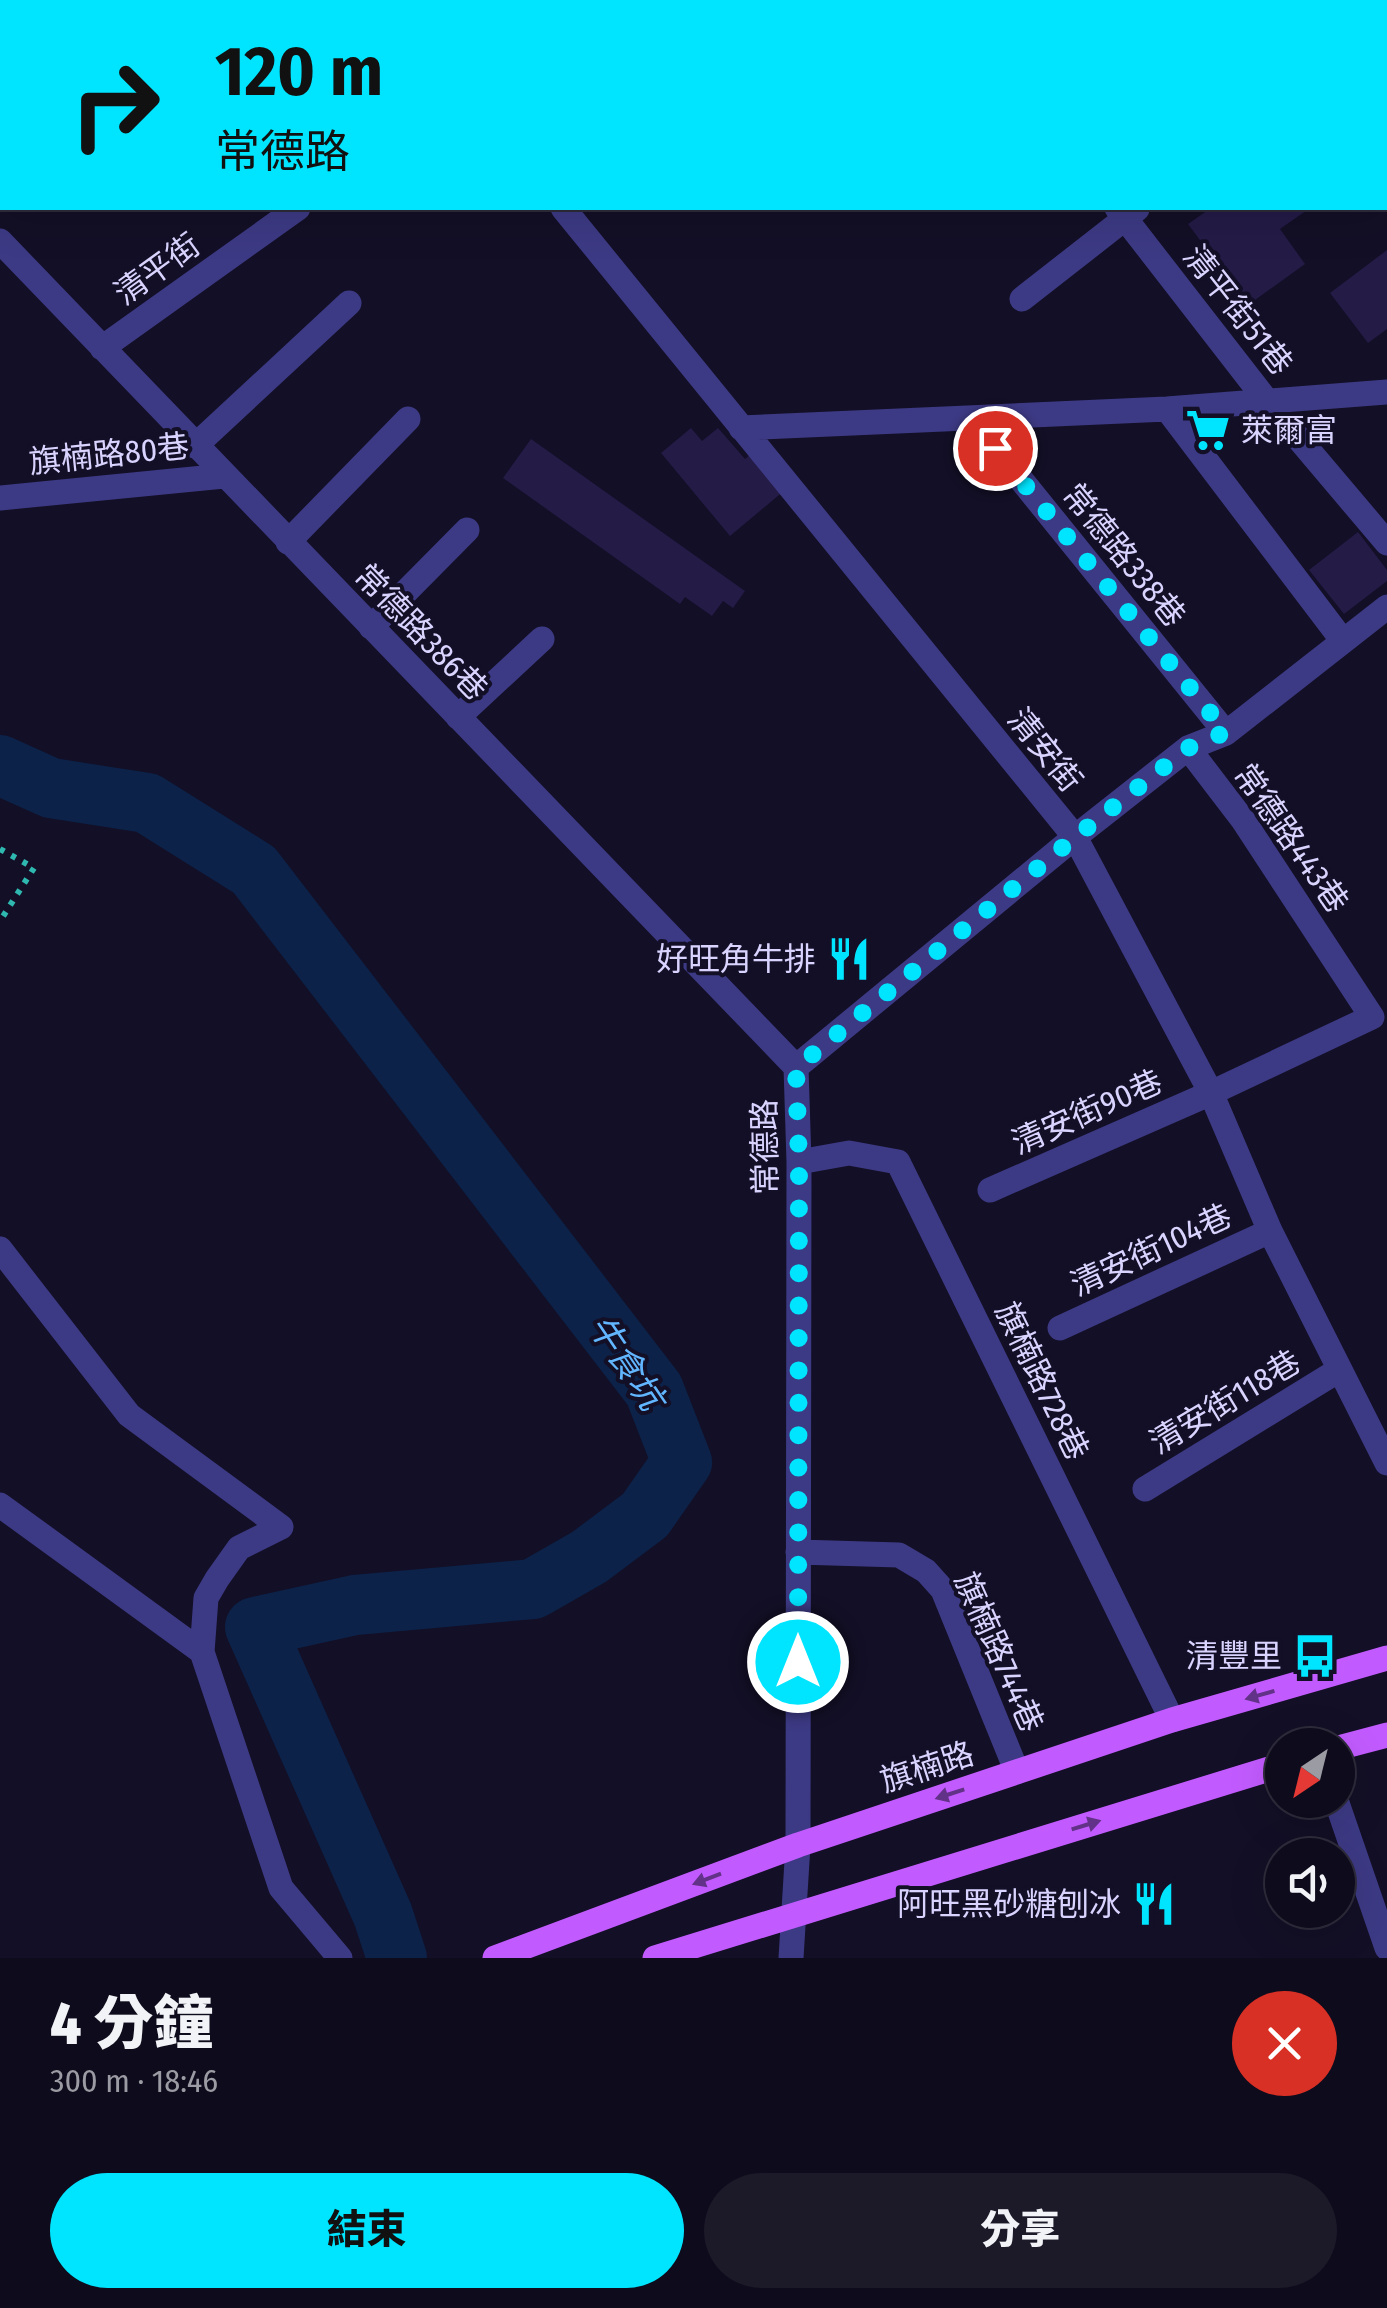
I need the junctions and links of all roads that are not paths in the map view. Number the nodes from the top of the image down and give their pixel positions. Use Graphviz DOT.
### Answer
graph roads {
  1 [pos="295,210"];
  2 [pos="564,210"];
  3 [pos="1127,211"];
  4 [pos="0,241"];
  5 [pos="1022,299"];
  6 [pos="349,302"];
  7 [pos="102,348"];
  8 [pos="1387,392"];
  9 [pos="1266,400"];
  10 [pos="1168,408"];
  11 [pos="408,419"];
  12 [pos="972,419"];
  13 [pos="741,428"];
  14 [pos="196,446"];
  15 [pos="224,476"];
  16 [pos="0,498"];
  17 [pos="467,530"];
  18 [pos="288,542"];
  19 [pos="1387,543"];
  20 [pos="1387,607"];
  21 [pos="372,628"];
  22 [pos="542,639"];
  23 [pos="1343,641"];
  24 [pos="458,717"];
  25 [pos="1226,732"];
  26 [pos="1188,748"];
  27 [pos="1074,838"];
  28 [pos="1372,1017"];
  29 [pos="796,1068"];
  30 [pos="1211,1093"];
  31 [pos="799,1162"];
  32 [pos="990,1190"];
  33 [pos="1270,1231"];
  34 [pos="0,1250"];
  35 [pos="1060,1328"];
  36 [pos="1339,1370"];
  37 [pos="1387,1463"];
  38 [pos="1144,1489"];
  39 [pos="0,1505"];
  40 [pos="798,1552"];
  41 [pos="202,1652"];
  42 [pos="1387,1658"];
  43 [pos="1172,1720"];
  44 [pos="1387,1734"];
  45 [pos="1355,1743"];
  46 [pos="1265,1770"];
  47 [pos="1017,1772"];
  48 [pos="1342,1818"];
  49 [pos="798,1844"];
  50 [pos="793,1916"];
  51 [pos="1387,1948"];
  52 [pos="340,1958"];
  53 [pos="495,1958"];
  54 [pos="655,1958"];
  55 [pos="791,1958"];
  1 -- 7 [label="street, 清平街"];
  2 -- 13 [label="street, 清安街"];
  3 -- 5 [label="street"];
  3 -- 9 [label="street, 清平街51巷"];
  4 -- 7 [label="street, 常德路386巷"];
  6 -- 14 [label="street"];
  7 -- 14 [label="street, 常德路386巷"];
  8 -- 9 [label="street"];
  9 -- 10 [label="street"];
  9 -- 19 [label="street, 清平街51巷"];
  10 -- 12 [label="street"];
  10 -- 23 [label="street"];
  11 -- 18 [label="street"];
  12 -- 13 [label="street"];
  12 -- 25 [label="street, 常德路338巷"];
  13 -- 27 [label="street, 清安街"];
  14 -- 15 [label="street, 常德路386巷"];
  15 -- 16 [label="street, 旗楠路80巷"];
  15 -- 18 [label="street, 常德路386巷"];
  17 -- 21 [label="street"];
  18 -- 21 [label="street, 常德路386巷"];
  20 -- 23 [label="street, 常德路"];
  21 -- 24 [label="street, 常德路386巷"];
  22 -- 24 [label="street"];
  23 -- 25 [label="street, 常德路"];
  24 -- 29 [label="street, 常德路386巷"];
  25 -- 26 [label="street, 常德路"];
  26 -- 27 [label="street, 常德路"];
  26 -- 28 [label="street, 常德路443巷"];
  27 -- 29 [label="street, 常德路"];
  27 -- 30 [label="street, 清安街"];
  28 -- 30 [label="street, 清安街90巷"];
  29 -- 31 [label="street, 常德路"];
  30 -- 32 [label="street, 清安街90巷"];
  30 -- 33 [label="street, 清安街"];
  31 -- 40 [label="street, 常德路"];
  31 -- 43 [label="street, 旗楠路728巷"];
  33 -- 35 [label="street, 清安街104巷"];
  33 -- 36 [label="street, 清安街"];
  34 -- 41 [label="street"];
  36 -- 37 [label="street, 清安街"];
  36 -- 38 [label="street, 清安街118巷"];
  39 -- 41 [label="street"];
  40 -- 47 [label="street, 旗楠路744巷"];
  40 -- 49 [label="street, 常德路"];
  41 -- 52 [label="street"];
  42 -- 43 [label="main road, 旗楠路, one-way"];
  43 -- 47 [label="main road, 旗楠路"];
  44 -- 45 [label="main road"];
  50 -- 46 [label="main road, one-way"];
  47 -- 49 [label="main road, 旗楠路, one-way"];
  48 -- 51 [label="street"];
  49 -- 50 [label="street, 常德路"];
  49 -- 53 [label="main road, 旗楠路, one-way"];
  50 -- 54 [label="main road"];
  50 -- 55 [label="street, 常德路"];
}
